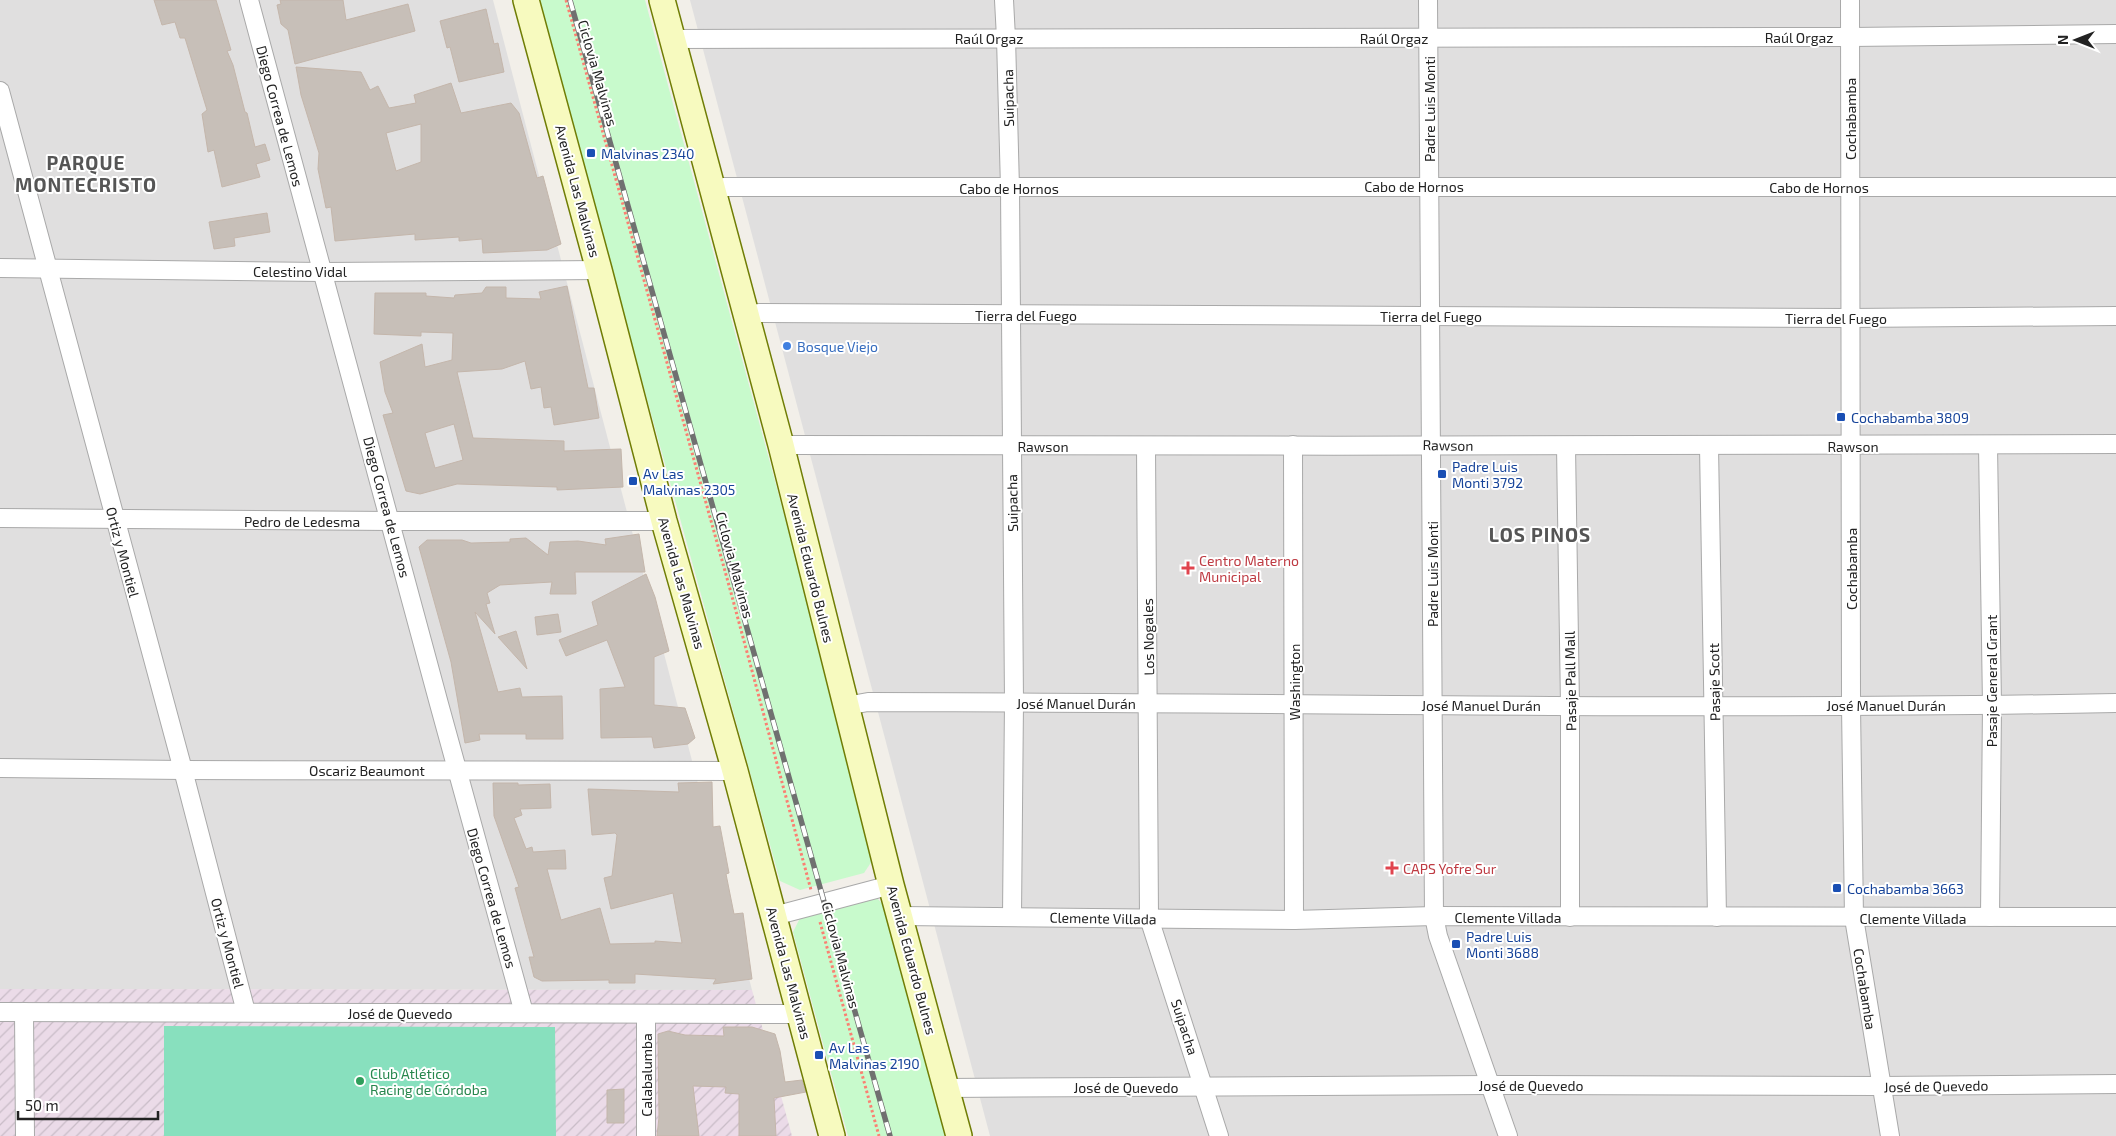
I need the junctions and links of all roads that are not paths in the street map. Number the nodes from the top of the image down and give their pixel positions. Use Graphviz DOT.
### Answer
graph roads {
  1 [pos="249,0"];
  2 [pos="526,0"];
  3 [pos="662,0"];
  4 [pos="1004,0"];
  5 [pos="1428,0"];
  6 [pos="1850,0"];
  7 [pos="2116,34"];
  8 [pos="1850,37"];
  9 [pos="1006,38"];
  10 [pos="1428,38"];
  11 [pos="671,39"];
  12 [pos="0,92"];
  13 [pos="1429,186"];
  14 [pos="1850,187"];
  15 [pos="2116,187"];
  16 [pos="1010,188"];
  17 [pos="712,189"];
  18 [pos="0,268"];
  19 [pos="48,268"];
  20 [pos="599,270"];
  21 [pos="323,272"];
  22 [pos="746,315"];
  23 [pos="1009,315"];
  24 [pos="1430,316"];
  25 [pos="2116,316"];
  26 [pos="1850,318"];
  27 [pos="1431,444"];
  28 [pos="1988,444"];
  29 [pos="2116,444"];
  30 [pos="781,445"];
  31 [pos="1293,445"];
  32 [pos="1011,446"];
  33 [pos="1146,446"];
  34 [pos="1566,446"];
  35 [pos="1709,446"];
  36 [pos="1851,446"];
  37 [pos="0,518"];
  38 [pos="115,520"];
  39 [pos="391,521"];
  40 [pos="664,521"];
  41 [pos="1014,702"];
  42 [pos="1148,703"];
  43 [pos="1294,703"];
  44 [pos="2116,703"];
  45 [pos="1433,705"];
  46 [pos="1714,705"];
  47 [pos="1992,705"];
  48 [pos="846,706"];
  49 [pos="1570,706"];
  50 [pos="1851,706"];
  51 [pos="0,768"];
  52 [pos="456,769"];
  53 [pos="183,770"];
  54 [pos="735,771"];
  55 [pos="891,885"];
  56 [pos="774,916"];
  57 [pos="900,916"];
  58 [pos="1012,916"];
  59 [pos="1434,916"];
  60 [pos="1570,917"];
  61 [pos="1717,917"];
  62 [pos="1990,917"];
  63 [pos="2116,917"];
  64 [pos="1149,918"];
  65 [pos="1854,918"];
  66 [pos="1294,920"];
  67 [pos="0,1012"];
  68 [pos="24,1012"];
  69 [pos="246,1012"];
  70 [pos="524,1014"];
  71 [pos="646,1014"];
  72 [pos="800,1014"];
  73 [pos="2116,1084"];
  74 [pos="1491,1085"];
  75 [pos="1205,1086"];
  76 [pos="1881,1086"];
  77 [pos="946,1088"];
  78 [pos="25,1136"];
  79 [pos="646,1136"];
  80 [pos="832,1136"];
  81 [pos="959,1136"];
  82 [pos="1219,1136"];
  83 [pos="1508,1136"];
  84 [pos="1890,1136"];
  1 -- 21 [label="street, Diego Correa de Lemos"];
  2 -- 20 [label="main road, Avenida Las Malvinas"];
  3 -- 11 [label="main road, Avenida Eduardo Bulnes"];
  4 -- 9 [label="street, Suipacha"];
  5 -- 10 [label="street, Padre Luis Monti"];
  6 -- 8 [label="street, Cochabamba"];
  7 -- 8 [label="street, Raúl Orgaz"];
  8 -- 10 [label="street, Raúl Orgaz"];
  8 -- 14 [label="street, Cochabamba"];
  9 -- 10 [label="street, Raúl Orgaz"];
  9 -- 11 [label="street, Raúl Orgaz"];
  9 -- 16 [label="street, Suipacha"];
  10 -- 13 [label="street, Padre Luis Monti"];
  11 -- 17 [label="main road, Avenida Eduardo Bulnes"];
  12 -- 19 [label="street, Ortiz y Montiel"];
  13 -- 14 [label="street, Cabo de Hornos"];
  13 -- 16 [label="street, Cabo de Hornos"];
  13 -- 24 [label="street, Padre Luis Monti"];
  14 -- 15 [label="street, Cabo de Hornos"];
  14 -- 26 [label="street, Cochabamba"];
  16 -- 17 [label="street, Cabo de Hornos"];
  16 -- 23 [label="street, Suipacha"];
  17 -- 22 [label="main road, Avenida Eduardo Bulnes"];
  18 -- 19 [label="street, Celestino Vidal"];
  19 -- 21 [label="street, Celestino Vidal"];
  19 -- 38 [label="street, Ortiz y Montiel"];
  20 -- 21 [label="street, Celestino Vidal"];
  20 -- 40 [label="main road, Avenida Las Malvinas"];
  21 -- 39 [label="street, Diego Correa de Lemos"];
  22 -- 23 [label="street, Tierra del Fuego"];
  22 -- 30 [label="main road, Avenida Eduardo Bulnes"];
  23 -- 24 [label="street, Tierra del Fuego"];
  23 -- 32 [label="street, Suipacha"];
  24 -- 26 [label="street, Tierra del Fuego"];
  24 -- 27 [label="street, Padre Luis Monti"];
  25 -- 26 [label="street, Tierra del Fuego"];
  26 -- 36 [label="street, Cochabamba"];
  27 -- 31 [label="street, Rawson"];
  27 -- 34 [label="street, Rawson"];
  27 -- 45 [label="street, Padre Luis Monti"];
  28 -- 29 [label="street, Rawson"];
  28 -- 36 [label="street, Rawson"];
  28 -- 47 [label="street, Pasaje General Grant"];
  30 -- 32 [label="street, Rawson"];
  30 -- 48 [label="main road, Avenida Eduardo Bulnes"];
  31 -- 33 [label="street, Rawson"];
  31 -- 43 [label="street, Washington"];
  32 -- 33 [label="street, Rawson"];
  32 -- 41 [label="street, Suipacha"];
  33 -- 42 [label="street, Los Nogales"];
  34 -- 35 [label="street, Rawson"];
  34 -- 49 [label="street, Pasaje Pall Mall"];
  35 -- 36 [label="street, Rawson"];
  35 -- 46 [label="street, Pasaje Scott"];
  36 -- 50 [label="street, Cochabamba"];
  37 -- 38 [label="street, Pedro de Ledesma"];
  38 -- 39 [label="street, Pedro de Ledesma"];
  38 -- 53 [label="street, Ortiz y Montiel"];
  39 -- 40 [label="street, Pedro de Ledesma"];
  39 -- 52 [label="street, Diego Correa de Lemos"];
  40 -- 54 [label="main road, Avenida Las Malvinas"];
  41 -- 42 [label="street, José Manuel Durán"];
  41 -- 48 [label="street, José Manuel Durán"];
  41 -- 58 [label="street, Suipacha"];
  42 -- 43 [label="street, José Manuel Durán"];
  42 -- 64 [label="street, Los Nogales"];
  43 -- 45 [label="street, José Manuel Durán"];
  43 -- 66 [label="street, Washington"];
  44 -- 47 [label="street, José Manuel Durán"];
  45 -- 49 [label="street, José Manuel Durán"];
  45 -- 59 [label="street, Padre Luis Monti"];
  46 -- 49 [label="street, José Manuel Durán"];
  46 -- 50 [label="street, José Manuel Durán"];
  46 -- 61 [label="street, Pasaje Scott"];
  47 -- 50 [label="street, José Manuel Durán"];
  47 -- 62 [label="street, Pasaje General Grant"];
  48 -- 55 [label="main road, Avenida Eduardo Bulnes"];
  49 -- 60 [label="street, Pasaje Pall Mall"];
  50 -- 65 [label="street, Cochabamba"];
  51 -- 53 [label="street, Oscariz Beaumont"];
  52 -- 53 [label="street, Oscariz Beaumont"];
  52 -- 54 [label="street, Oscariz Beaumont"];
  52 -- 70 [label="street, Diego Correa de Lemos"];
  53 -- 69 [label="street, Ortiz y Montiel"];
  54 -- 56 [label="main road, Avenida Las Malvinas"];
  55 -- 56 [label="street"];
  55 -- 57 [label="main road, Avenida Eduardo Bulnes"];
  56 -- 72 [label="main road, Avenida Las Malvinas"];
  57 -- 58 [label="street, Clemente Villada"];
  57 -- 77 [label="main road, Avenida Eduardo Bulnes"];
  58 -- 64 [label="street, Clemente Villada"];
  59 -- 60 [label="street, Clemente Villada"];
  59 -- 66 [label="street, Clemente Villada"];
  59 -- 74 [label="street, Padre Luis Monti"];
  60 -- 61 [label="street, Clemente Villada"];
  61 -- 65 [label="street, Clemente Villada"];
  62 -- 63 [label="street, Clemente Villada"];
  62 -- 65 [label="street, Clemente Villada"];
  64 -- 66 [label="street, Clemente Villada"];
  64 -- 75 [label="street, Suipacha"];
  65 -- 76 [label="street, Cochabamba"];
  67 -- 68 [label="street, José de Quevedo"];
  68 -- 69 [label="street, José de Quevedo"];
  68 -- 78 [label="street"];
  69 -- 70 [label="street, José de Quevedo"];
  70 -- 71 [label="street, José de Quevedo"];
  71 -- 72 [label="street, José de Quevedo"];
  71 -- 79 [label="street, Calabalumba"];
  72 -- 80 [label="main road, Avenida Las Malvinas"];
  73 -- 76 [label="street, José de Quevedo"];
  74 -- 75 [label="street, José de Quevedo"];
  74 -- 76 [label="street, José de Quevedo"];
  74 -- 83 [label="street, Padre Luis Monti"];
  75 -- 77 [label="street, José de Quevedo"];
  75 -- 82 [label="street, Suipacha"];
  76 -- 84 [label="street, Cochabamba"];
  77 -- 81 [label="main road, Avenida Eduardo Bulnes"];
}
